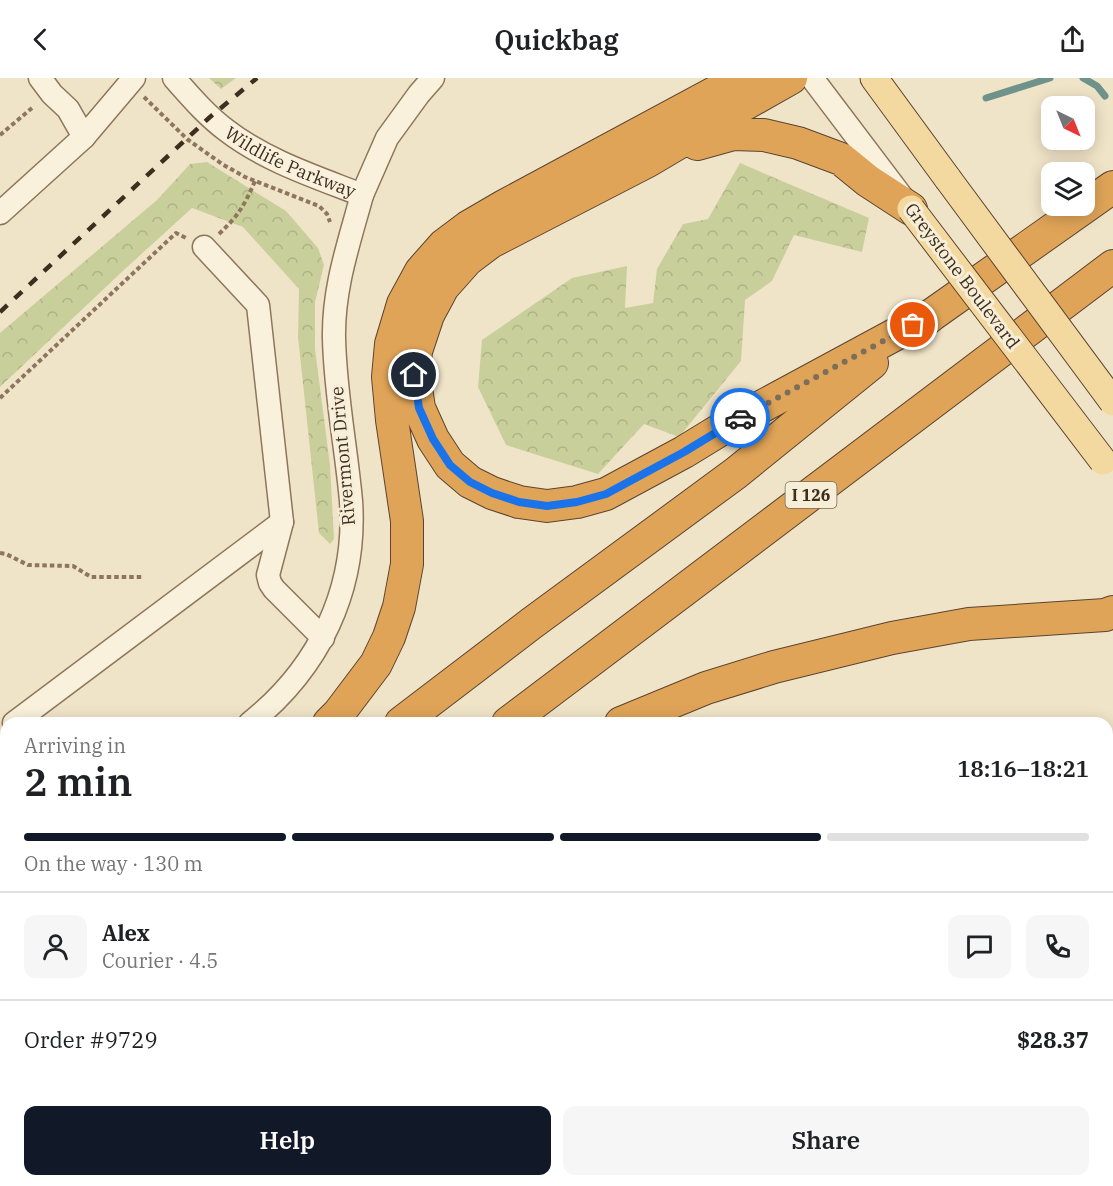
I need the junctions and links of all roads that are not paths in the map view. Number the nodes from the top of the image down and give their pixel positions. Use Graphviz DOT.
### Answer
graph roads {
  1 [pos="40,78"];
  2 [pos="174,78"];
  3 [pos="433,78"];
  4 [pos="742,78"];
  5 [pos="791,78"];
  6 [pos="812,78"];
  7 [pos="874,78"];
  8 [pos="132,81"];
  9 [pos="84,136"];
  10 [pos="648,161"];
  11 [pos="1113,187"];
  12 [pos="362,195"];
  13 [pos="911,208"];
  14 [pos="0,213"];
  15 [pos="204,247"];
  16 [pos="1113,266"];
  17 [pos="933,314"];
  18 [pos="1113,402"];
  19 [pos="1108,467"];
  20 [pos="282,522"];
  21 [pos="1110,614"];
  22 [pos="322,638"];
  23 [pos="22,717"];
  24 [pos="257,717"];
  25 [pos="334,717"];
  26 [pos="409,717"];
  27 [pos="516,717"];
  28 [pos="636,717"];
  1 -- 9 [label="street"];
  2 -- 12 [label="street, Wildlife Parkway"];
  3 -- 12 [label="street, Wildlife Parkway"];
  4 -- 25 [label="highway"];
  5 -- 10 [label="highway"];
  6 -- 13 [label="street, Greystone Boulevard"];
  7 -- 18 [label="main road, bridge"];
  8 -- 9 [label="street"];
  9 -- 14 [label="street"];
  10 -- 13 [label="highway"];
  10 -- 17 [label="highway"];
  11 -- 17 [label="highway"];
  12 -- 22 [label="street, Rivermont Drive"];
  13 -- 19 [label="main road, Greystone Boulevard, bridge"];
  15 -- 20 [label="street"];
  16 -- 27 [label="highway, I 126"];
  17 -- 26 [label="highway"];
  20 -- 22 [label="street"];
  20 -- 23 [label="street"];
  21 -- 28 [label="highway"];
  22 -- 24 [label="street, Rivermont Drive"];
}
